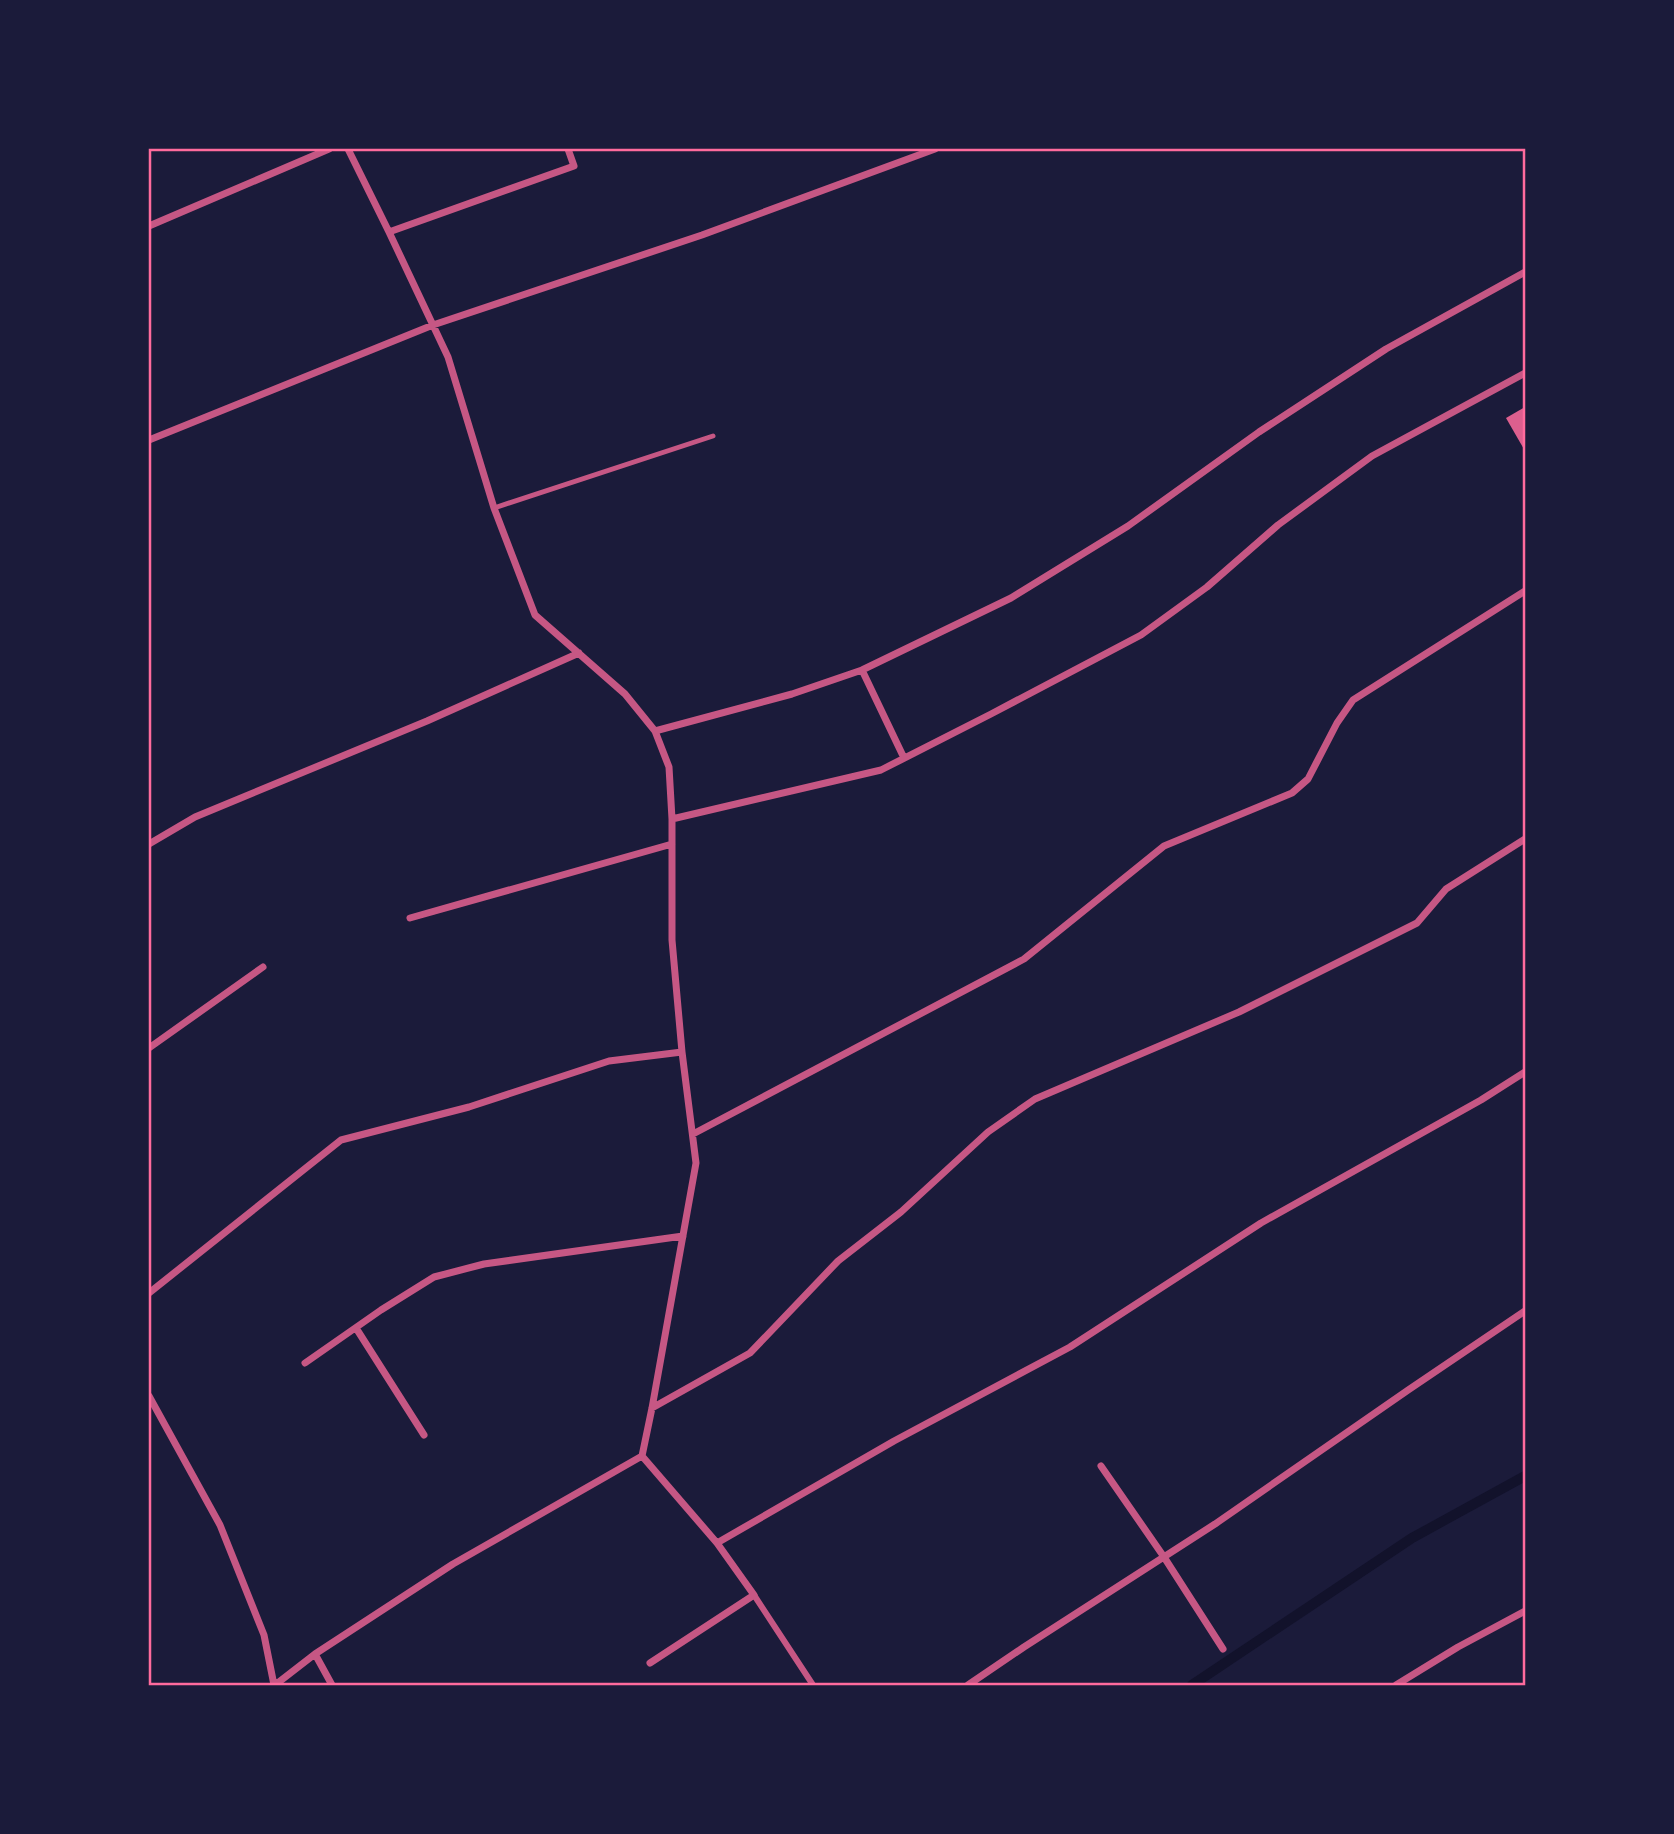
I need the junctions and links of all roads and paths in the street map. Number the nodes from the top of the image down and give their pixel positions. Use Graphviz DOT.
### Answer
graph roads {
  1 [pos="329,149"];
  2 [pos="348,149"];
  3 [pos="568,149"];
  4 [pos="935,149"];
  5 [pos="149,226"];
  6 [pos="389,232"];
  7 [pos="1525,272"];
  8 [pos="432,325"];
  9 [pos="1525,373"];
  10 [pos="713,436"];
  11 [pos="149,440"];
  12 [pos="494,508"];
  13 [pos="1525,591"];
  14 [pos="579,653"];
  15 [pos="862,670"];
  16 [pos="654,731"];
  17 [pos="904,758"];
  18 [pos="672,819"];
  19 [pos="1525,839"];
  20 [pos="149,844"];
  21 [pos="672,844"];
  22 [pos="410,918"];
  23 [pos="263,967"];
  24 [pos="149,1048"];
  25 [pos="682,1052"];
  26 [pos="1525,1072"];
  27 [pos="692,1134"];
  28 [pos="683,1236"];
  29 [pos="149,1293"];
  30 [pos="1525,1311"];
  31 [pos="356,1328"];
  32 [pos="305,1363"];
  33 [pos="149,1396"];
  34 [pos="652,1408"];
  35 [pos="424,1435"];
  36 [pos="642,1456"];
  37 [pos="1101,1466"];
  38 [pos="717,1543"];
  39 [pos="1164,1557"];
  40 [pos="754,1595"];
  41 [pos="1525,1611"];
  42 [pos="1223,1649"];
  43 [pos="315,1654"];
  44 [pos="650,1663"];
  45 [pos="274,1685"];
  46 [pos="332,1685"];
  47 [pos="813,1685"];
  48 [pos="968,1685"];
  49 [pos="1396,1685"];
  1 -- 5 [label="street"];
  2 -- 6 [label="street"];
  3 -- 6 [label="street"];
  4 -- 8 [label="street"];
  6 -- 8 [label="street"];
  7 -- 15 [label="street"];
  8 -- 11 [label="street"];
  8 -- 12 [label="street"];
  9 -- 17 [label="street"];
  10 -- 12 [label="lane"];
  12 -- 14 [label="street"];
  13 -- 27 [label="street"];
  14 -- 16 [label="street"];
  14 -- 20 [label="street"];
  15 -- 16 [label="street"];
  15 -- 17 [label="street"];
  16 -- 18 [label="street"];
  17 -- 18 [label="street"];
  18 -- 21 [label="street"];
  19 -- 34 [label="street"];
  21 -- 22 [label="street"];
  21 -- 25 [label="street"];
  23 -- 24 [label="street"];
  25 -- 27 [label="street"];
  25 -- 29 [label="street"];
  26 -- 38 [label="street"];
  27 -- 28 [label="street"];
  28 -- 31 [label="street"];
  28 -- 34 [label="street"];
  30 -- 39 [label="street"];
  31 -- 32 [label="street"];
  31 -- 35 [label="street"];
  33 -- 45 [label="street"];
  34 -- 36 [label="street"];
  36 -- 38 [label="street"];
  36 -- 43 [label="street"];
  37 -- 39 [label="street"];
  38 -- 40 [label="street"];
  39 -- 42 [label="street"];
  39 -- 48 [label="street"];
  40 -- 44 [label="street"];
  40 -- 47 [label="street"];
  41 -- 49 [label="street"];
  43 -- 45 [label="street"];
  43 -- 46 [label="street"];
}
